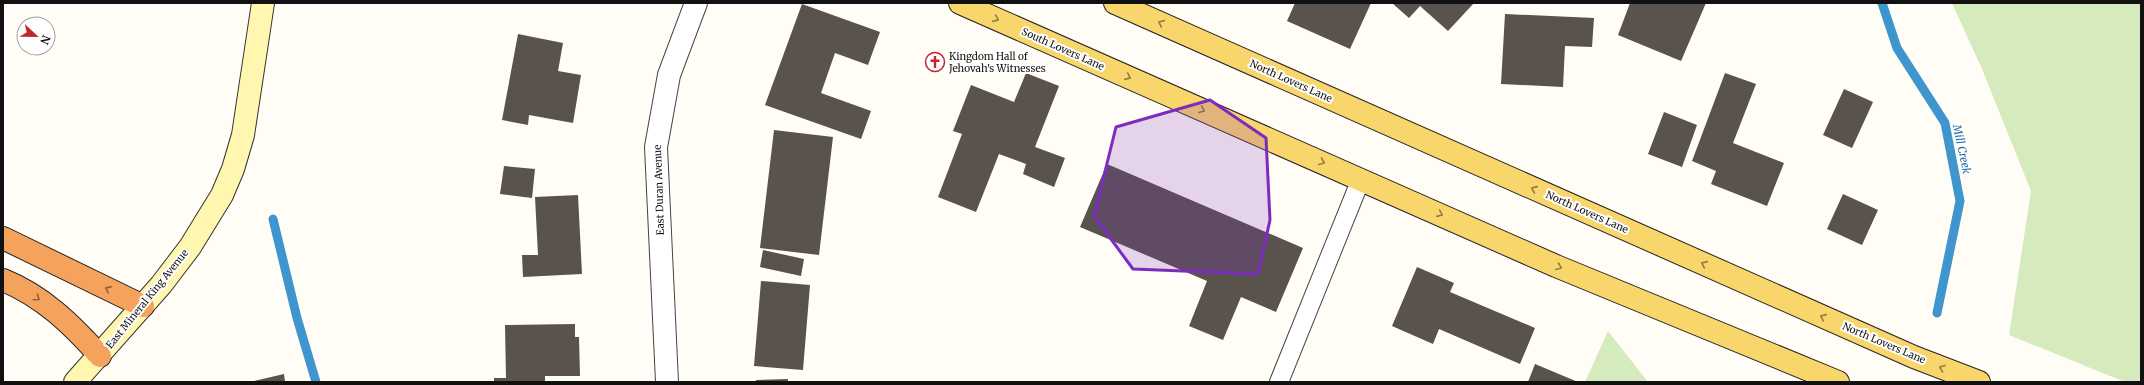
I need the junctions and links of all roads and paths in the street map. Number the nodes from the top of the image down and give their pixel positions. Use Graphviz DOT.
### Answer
graph roads {
  1 [pos="262,3"];
  2 [pos="696,3"];
  3 [pos="960,3"];
  4 [pos="1115,3"];
  5 [pos="1361,179"];
  6 [pos="3,238"];
  7 [pos="3,280"];
  8 [pos="143,306"];
  9 [pos="100,356"];
  10 [pos="1829,380"];
  11 [pos="75,382"];
  12 [pos="667,382"];
  13 [pos="1279,382"];
  14 [pos="1979,382"];
  1 -- 8 [label="street, East Mineral King Avenue"];
  2 -- 12 [label="street, East Duran Avenue"];
  3 -- 5 [label="main road, South Lovers Lane, one-way"];
  14 -- 4 [label="main road, North Lovers Lane, one-way"];
  5 -- 10 [label="main road, one-way"];
  5 -- 13 [label="lane"];
  8 -- 6 [label="highway, one-way"];
  7 -- 9 [label="highway, one-way"];
  8 -- 9 [label="street, East Mineral King Avenue"];
  9 -- 11 [label="street, East Mineral King Avenue"];
}
